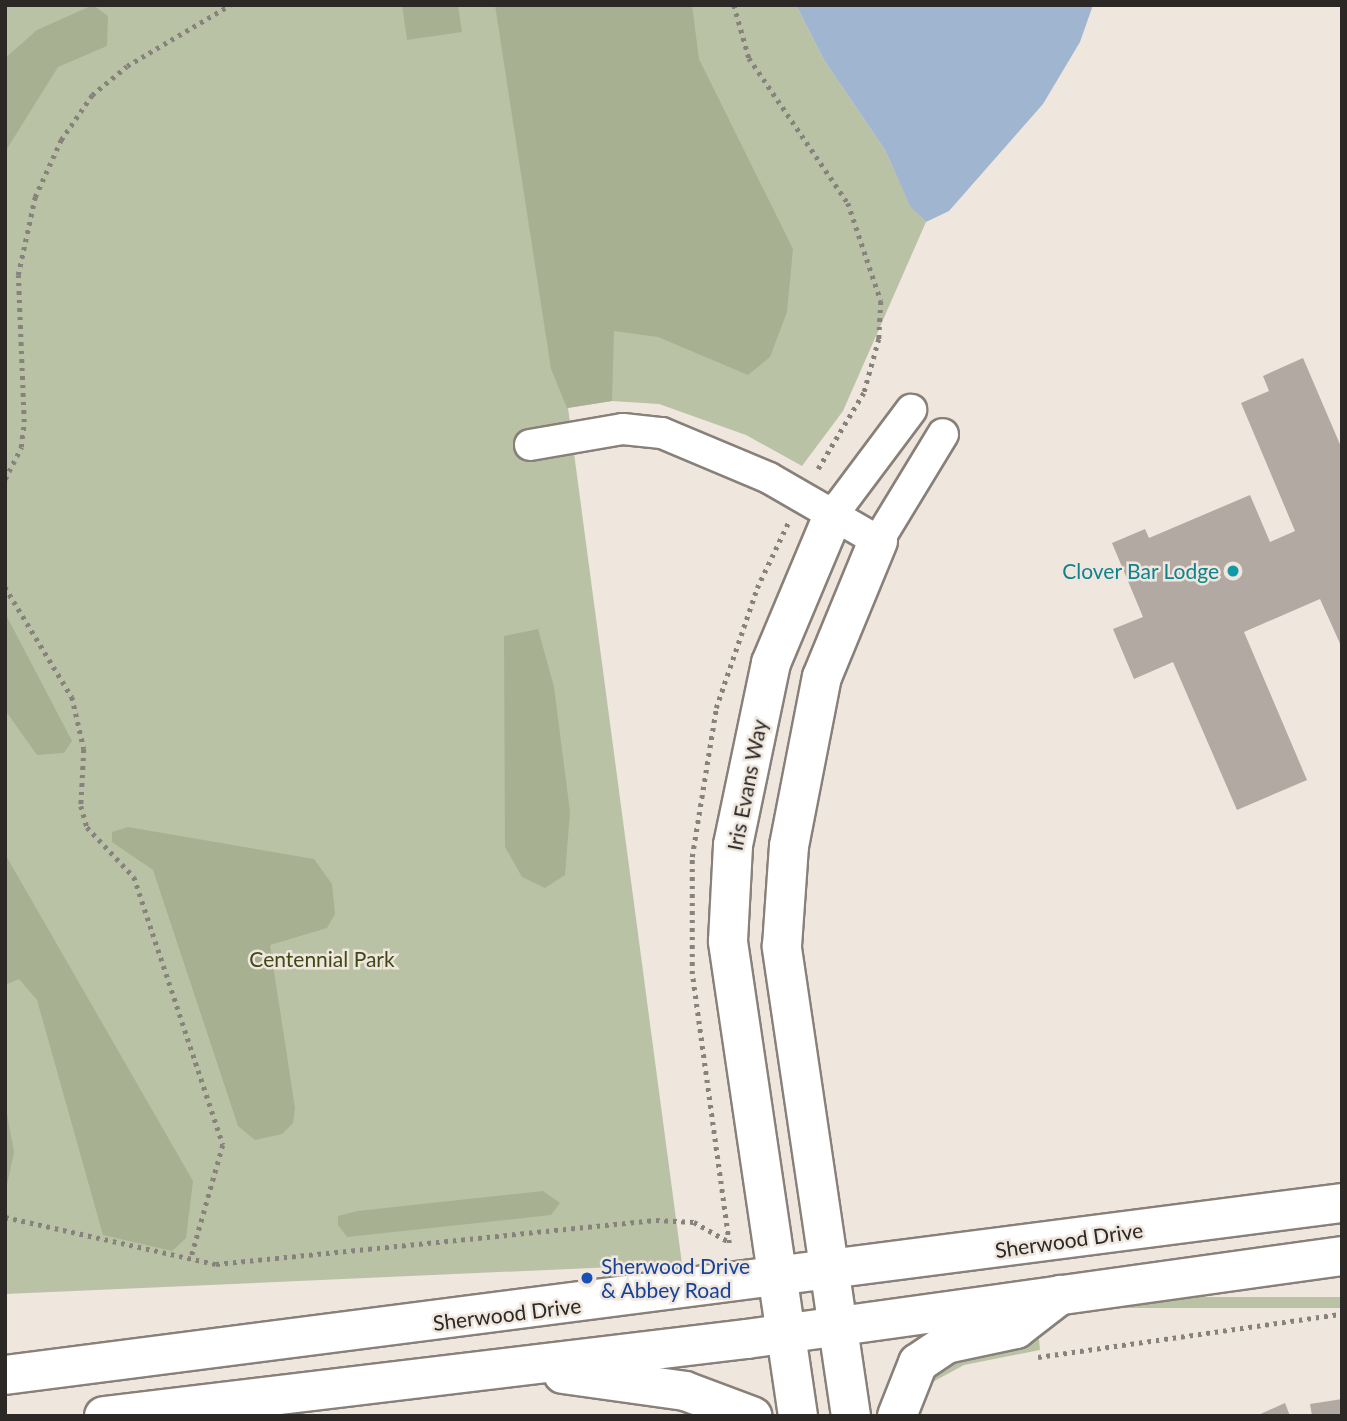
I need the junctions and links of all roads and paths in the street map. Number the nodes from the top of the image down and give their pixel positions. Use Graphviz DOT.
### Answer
graph roads {
  1 [pos="230,5"];
  2 [pos="911,410"];
  3 [pos="943,434"];
  4 [pos="530,445"];
  5 [pos="5,479"];
  6 [pos="834,513"];
  7 [pos="878,541"];
  8 [pos="5,587"];
  9 [pos="1342,1203"];
  10 [pos="5,1217"];
  11 [pos="732,1253"];
  12 [pos="1342,1256"];
  13 [pos="191,1258"];
  14 [pos="829,1272"];
  15 [pos="776,1279"];
  16 [pos="1060,1294"];
  17 [pos="1342,1314"];
  18 [pos="837,1324"];
  19 [pos="785,1333"];
  20 [pos="1033,1358"];
  21 [pos="509,1366"];
  22 [pos="5,1374"];
  23 [pos="104,1416"];
  24 [pos="752,1416"];
  25 [pos="798,1416"];
  26 [pos="851,1416"];
  27 [pos="897,1416"];
  1 -- 5 [label="path"];
  2 -- 6 [label="street, Iris Evans Way"];
  3 -- 7 [label="street"];
  4 -- 6 [label="street"];
  6 -- 7 [label="street"];
  6 -- 15 [label="main road, Iris Evans Way"];
  7 -- 14 [label="main road"];
  8 -- 13 [label="path"];
  9 -- 14 [label="main road, Sherwood Drive"];
  10 -- 13 [label="path"];
  11 -- 13 [label="path"];
  12 -- 16 [label="main road"];
  14 -- 15 [label="main road, Sherwood Drive"];
  14 -- 18 [label="main road"];
  15 -- 19 [label="main road, Iris Evans Way"];
  15 -- 22 [label="main road, Sherwood Drive"];
  16 -- 18 [label="main road"];
  16 -- 27 [label="main road"];
  17 -- 20 [label="path"];
  18 -- 19 [label="main road"];
  18 -- 26 [label="main road"];
  19 -- 21 [label="main road"];
  19 -- 25 [label="main road, Iris Evans Way"];
  21 -- 23 [label="main road"];
  21 -- 24 [label="main road"];
}
